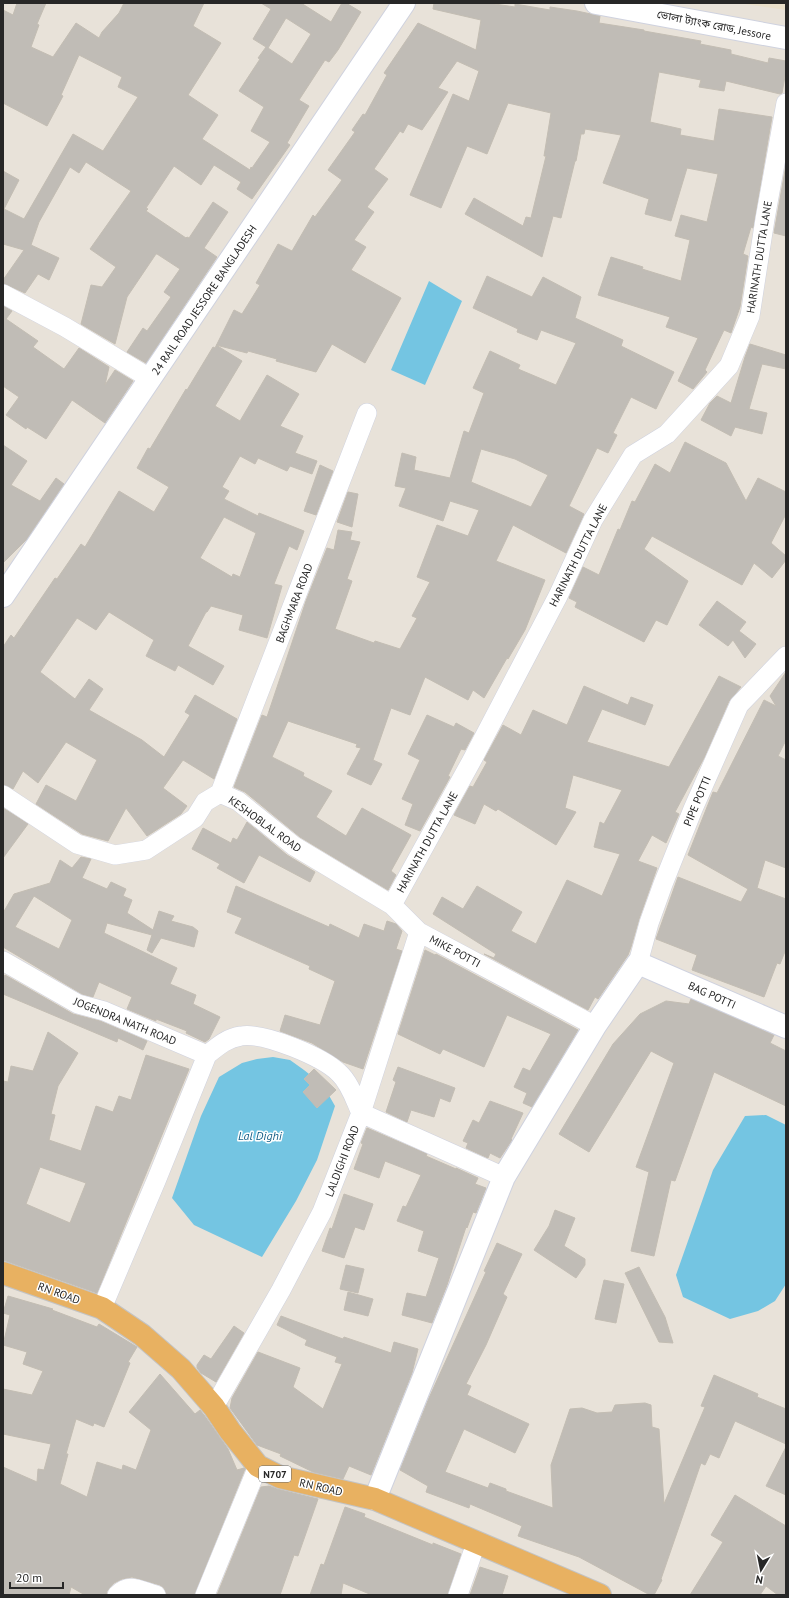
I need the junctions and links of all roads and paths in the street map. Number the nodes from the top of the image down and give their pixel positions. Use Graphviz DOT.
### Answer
graph roads {
  1 [pos="404,3"];
  2 [pos="596,3"];
  3 [pos="786,38"];
  4 [pos="786,103"];
  5 [pos="3,294"];
  6 [pos="151,379"];
  7 [pos="367,413"];
  8 [pos="3,595"];
  9 [pos="786,656"];
  10 [pos="220,793"];
  11 [pos="3,795"];
  12 [pos="392,905"];
  13 [pos="419,932"];
  14 [pos="3,961"];
  15 [pos="638,963"];
  16 [pos="595,1026"];
  17 [pos="786,1027"];
  18 [pos="207,1054"];
  19 [pos="361,1113"];
  20 [pos="504,1177"];
  21 [pos="4,1277"];
  22 [pos="102,1308"];
  23 [pos="214,1407"];
  24 [pos="258,1466"];
  25 [pos="375,1499"];
  26 [pos="476,1543"];
  27 [pos="117,1595"];
  28 [pos="156,1595"];
  29 [pos="205,1595"];
  30 [pos="458,1595"];
  31 [pos="600,1595"];
  1 -- 6 [label="street, 24 RAIL ROAD JESSORE BANGLADESH"];
  2 -- 3 [label="street, ভোলা ট্যাংক রোড, Jessore"];
  4 -- 12 [label="street, HARINATH DUTTA LANE"];
  5 -- 6 [label="street"];
  6 -- 8 [label="street, 24 RAIL ROAD JESSORE BANGLADESH"];
  7 -- 10 [label="street, BAGHMARA ROAD"];
  9 -- 15 [label="street, PIPE POTTI"];
  10 -- 11 [label="street, KESHOBLAL ROAD"];
  10 -- 12 [label="street, KESHOBLAL ROAD"];
  12 -- 13 [label="street, KESHOBLAL ROAD"];
  13 -- 16 [label="street, MIKE POTTI"];
  13 -- 19 [label="street, MIKE POTTI"];
  14 -- 18 [label="street, JOGENDRA NATH ROAD"];
  15 -- 16 [label="street"];
  15 -- 17 [label="street, BAG POTTI"];
  16 -- 20 [label="street"];
  18 -- 19 [label="street, LALDIGHI ROAD"];
  18 -- 22 [label="street"];
  19 -- 20 [label="street"];
  19 -- 23 [label="street, LALDIGHI ROAD"];
  20 -- 25 [label="street"];
  21 -- 22 [label="highway, RN ROAD / N707"];
  22 -- 23 [label="highway, RN ROAD / N707"];
  23 -- 24 [label="highway, RN ROAD / N707"];
  24 -- 25 [label="highway, RN ROAD / N707"];
  24 -- 29 [label="street"];
  25 -- 26 [label="highway, RN ROAD / N707"];
  26 -- 30 [label="street"];
  26 -- 31 [label="highway, RN ROAD / N707"];
  27 -- 28 [label="street"];
}
